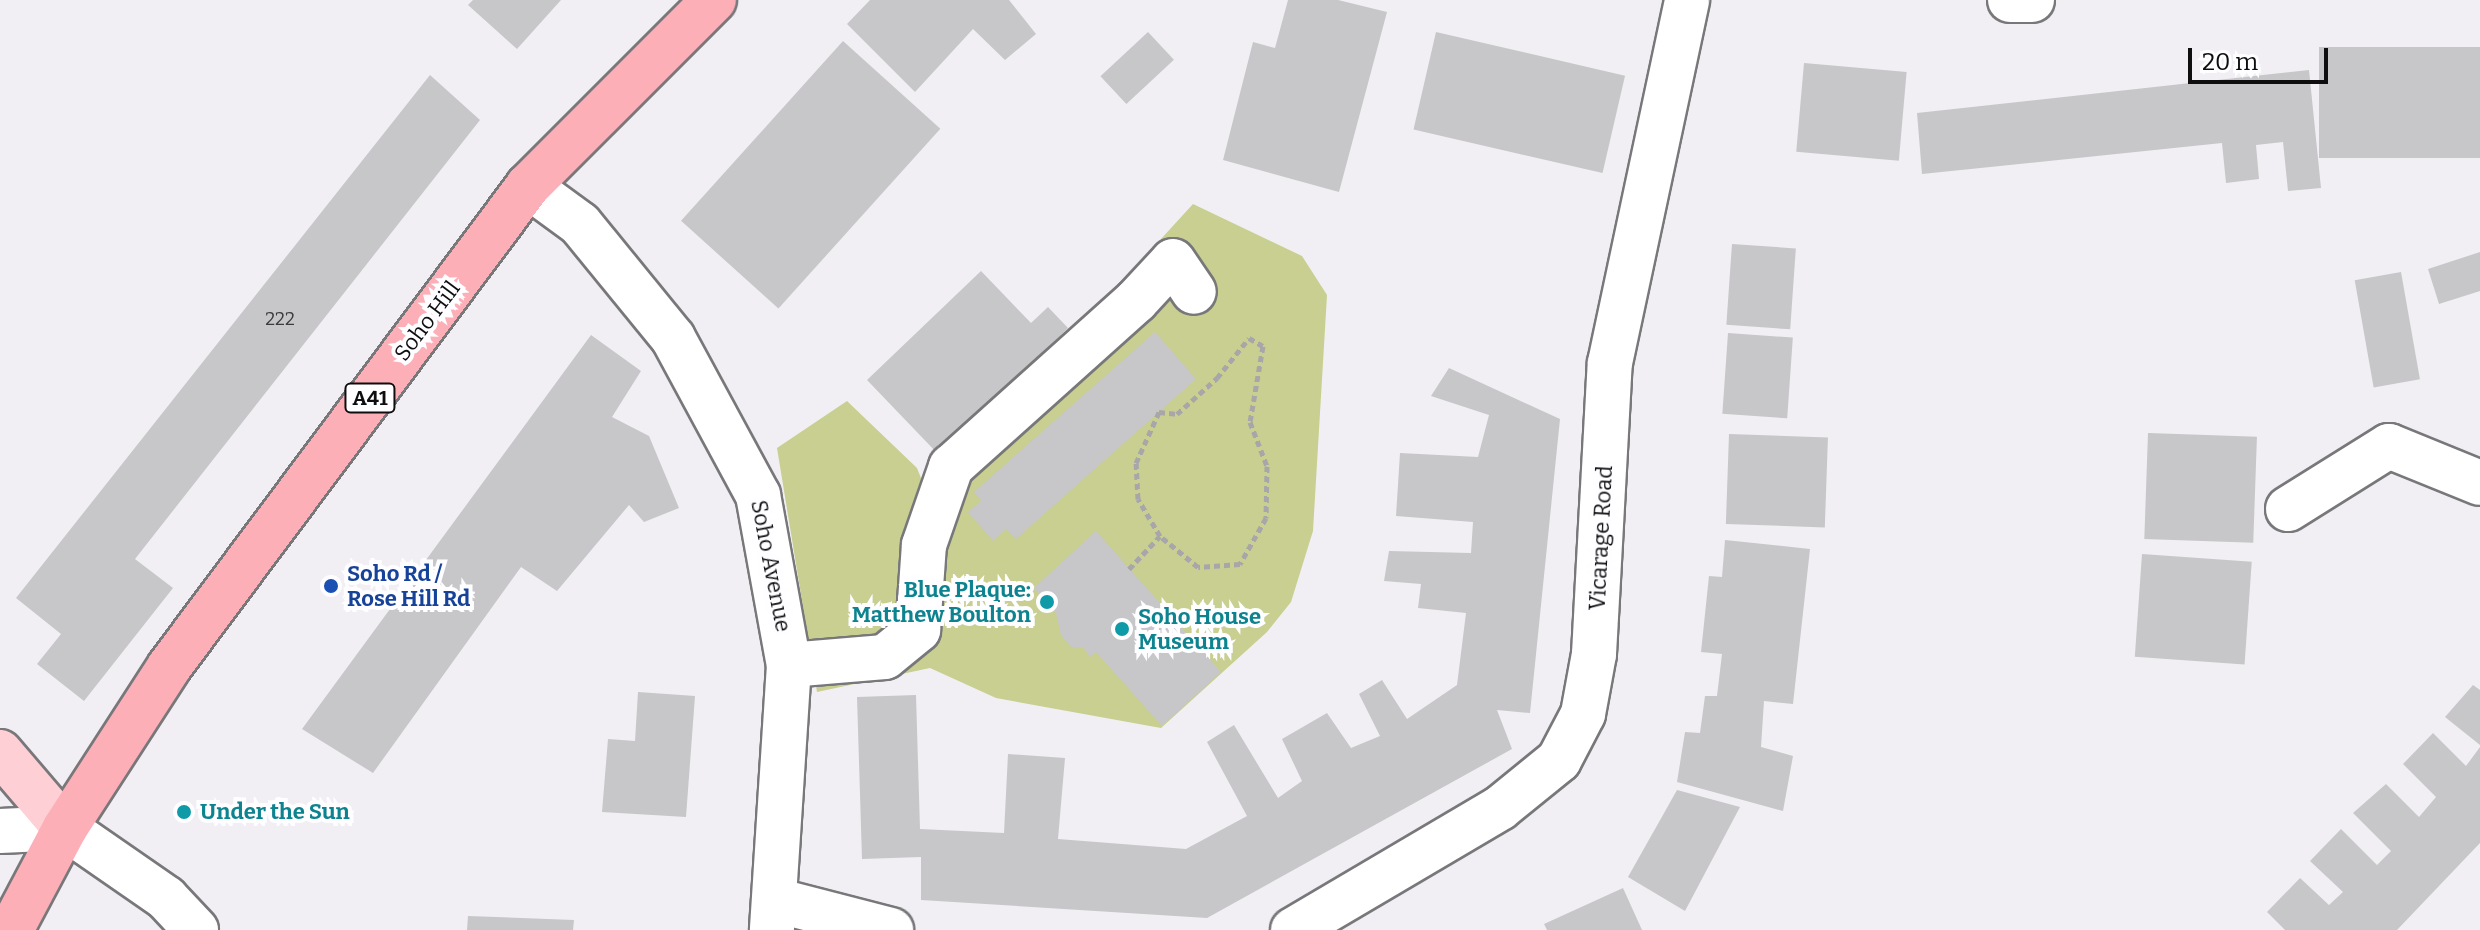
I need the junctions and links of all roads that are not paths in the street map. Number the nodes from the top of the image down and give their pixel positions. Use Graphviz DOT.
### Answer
graph roads {
  1 [pos="714,0"];
  2 [pos="1687,0"];
  3 [pos="2010,0"];
  4 [pos="2030,0"];
  5 [pos="528,186"];
  6 [pos="1194,292"];
  7 [pos="2480,483"];
  8 [pos="2288,509"];
  9 [pos="789,665"];
  10 [pos="0,752"];
  11 [pos="65,828"];
  12 [pos="0,831"];
  13 [pos="774,915"];
  14 [pos="11,930"];
  15 [pos="196,930"];
  16 [pos="891,930"];
  17 [pos="1293,930"];
  1 -- 5 [label="highway, Soho Hill / A41"];
  2 -- 17 [label="street, Vicarage Road"];
  3 -- 4 [label="street"];
  5 -- 9 [label="street, Soho Avenue"];
  5 -- 11 [label="highway, Soho Hill / A41"];
  6 -- 9 [label="street"];
  7 -- 8 [label="street"];
  9 -- 13 [label="street, Soho Avenue"];
  10 -- 11 [label="main road"];
  11 -- 12 [label="street"];
  11 -- 14 [label="highway, A41"];
  11 -- 15 [label="street"];
  13 -- 16 [label="street"];
}
